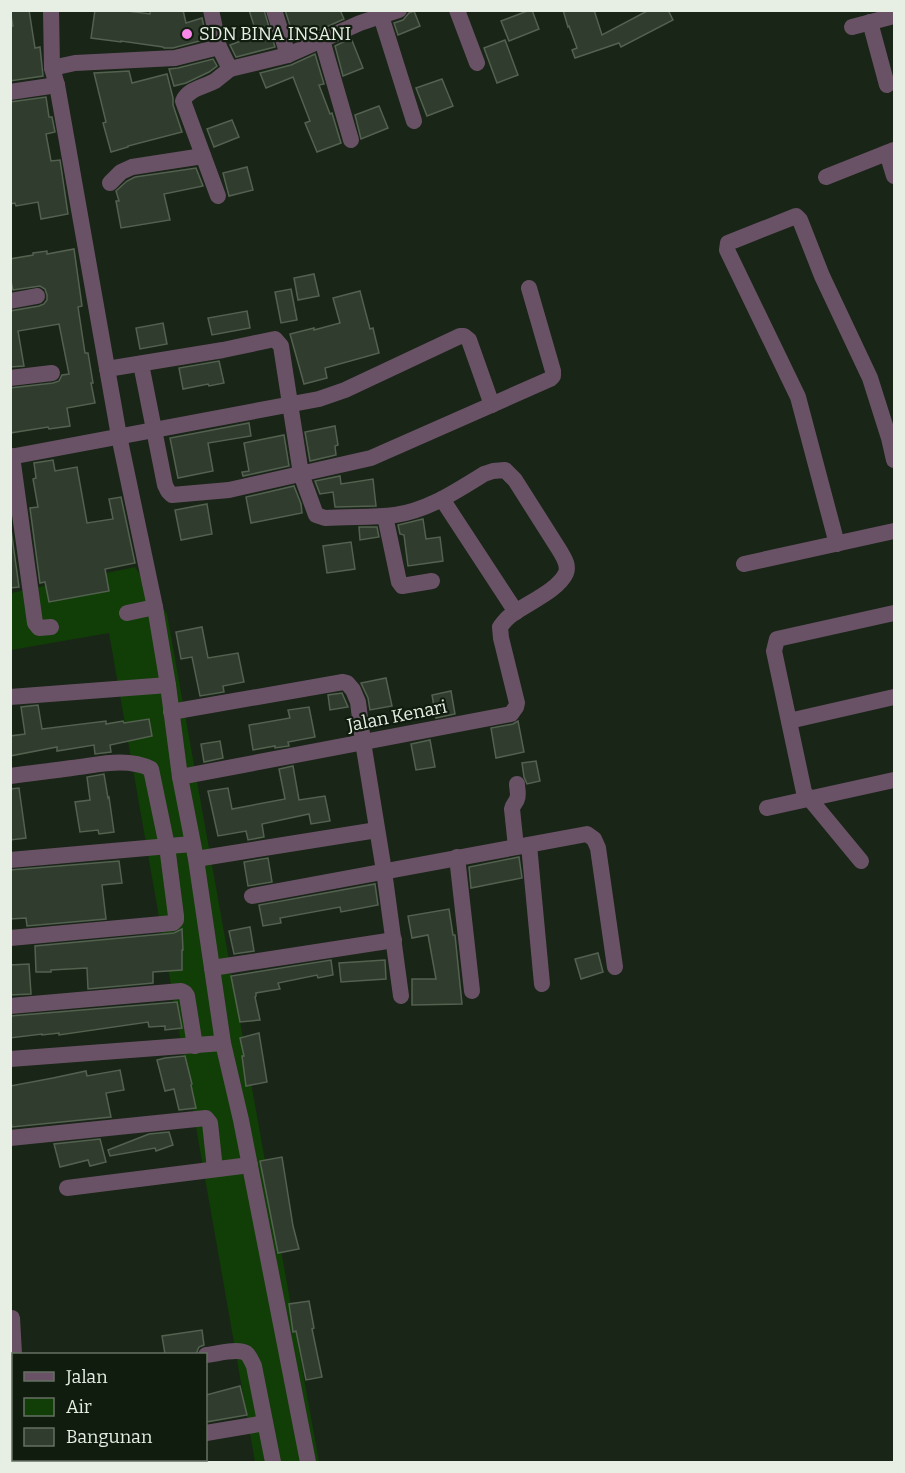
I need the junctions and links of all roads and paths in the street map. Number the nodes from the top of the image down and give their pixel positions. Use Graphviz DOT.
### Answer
graph roads {
  1 [pos="51,10"];
  2 [pos="211,10"];
  3 [pos="274,10"];
  4 [pos="399,10"];
  5 [pos="457,10"];
  6 [pos="892,15"];
  7 [pos="381,16"];
  8 [pos="358,17"];
  9 [pos="870,22"];
  10 [pos="852,27"];
  11 [pos="322,40"];
  12 [pos="219,47"];
  13 [pos="288,55"];
  14 [pos="477,63"];
  15 [pos="54,67"];
  16 [pos="230,69"];
  17 [pos="57,85"];
  18 [pos="887,85"];
  19 [pos="10,92"];
  20 [pos="414,121"];
  21 [pos="351,140"];
  22 [pos="891,151"];
  23 [pos="203,156"];
  24 [pos="894,176"];
  25 [pos="826,177"];
  26 [pos="110,183"];
  27 [pos="218,196"];
  28 [pos="529,288"];
  29 [pos="38,296"];
  30 [pos="10,301"];
  31 [pos="141,364"];
  32 [pos="107,369"];
  33 [pos="52,373"];
  34 [pos="10,378"];
  35 [pos="289,405"];
  36 [pos="492,405"];
  37 [pos="154,430"];
  38 [pos="119,436"];
  39 [pos="11,457"];
  40 [pos="894,460"];
  41 [pos="301,474"];
  42 [pos="442,499"];
  43 [pos="385,516"];
  44 [pos="894,531"];
  45 [pos="837,544"];
  46 [pos="744,564"];
  47 [pos="432,581"];
  48 [pos="516,612"];
  49 [pos="894,613"];
  50 [pos="40,622"];
  51 [pos="158,686"];
  52 [pos="10,697"];
  53 [pos="894,697"];
  54 [pos="171,711"];
  55 [pos="789,721"];
  56 [pos="363,742"];
  57 [pos="10,776"];
  58 [pos="180,777"];
  59 [pos="894,780"];
  60 [pos="517,784"];
  61 [pos="809,798"];
  62 [pos="767,808"];
  63 [pos="377,830"];
  64 [pos="170,846"];
  65 [pos="522,846"];
  66 [pos="193,849"];
  67 [pos="457,858"];
  68 [pos="10,860"];
  69 [pos="861,861"];
  70 [pos="384,871"];
  71 [pos="252,896"];
  72 [pos="10,938"];
  73 [pos="394,940"];
  74 [pos="615,967"];
  75 [pos="212,968"];
  76 [pos="542,984"];
  77 [pos="472,991"];
  78 [pos="401,996"];
  79 [pos="10,1006"];
  80 [pos="209,1044"];
  81 [pos="10,1059"];
  82 [pos="10,1138"];
  83 [pos="245,1166"];
  84 [pos="218,1168"];
  85 [pos="67,1188"];
  86 [pos="12,1318"];
  87 [pos="14,1353"];
  88 [pos="207,1356"];
  89 [pos="265,1423"];
  90 [pos="207,1433"];
  91 [pos="273,1462"];
  92 [pos="308,1462"];
  1 -- 15 [label="street"];
  2 -- 12 [label="street"];
  3 -- 13 [label="street"];
  4 -- 7 [label="street"];
  5 -- 14 [label="street"];
  6 -- 9 [label="street"];
  7 -- 8 [label="street"];
  7 -- 20 [label="street"];
  8 -- 11 [label="street"];
  9 -- 10 [label="street"];
  9 -- 18 [label="street"];
  11 -- 13 [label="street"];
  11 -- 21 [label="street"];
  12 -- 15 [label="street"];
  12 -- 16 [label="street"];
  13 -- 16 [label="street"];
  15 -- 17 [label="street"];
  16 -- 23 [label="street"];
  17 -- 19 [label="street"];
  17 -- 32 [label="street"];
  22 -- 24 [label="street"];
  22 -- 25 [label="street"];
  23 -- 26 [label="street"];
  23 -- 27 [label="street"];
  28 -- 36 [label="street"];
  29 -- 30 [label="street"];
  31 -- 32 [label="street"];
  31 -- 35 [label="street"];
  31 -- 37 [label="street"];
  32 -- 38 [label="street"];
  33 -- 34 [label="street"];
  35 -- 36 [label="street"];
  35 -- 37 [label="street"];
  35 -- 41 [label="street"];
  36 -- 41 [label="street"];
  37 -- 38 [label="street"];
  37 -- 41 [label="street"];
  38 -- 39 [label="street"];
  38 -- 51 [label="street"];
  39 -- 50 [label="street"];
  40 -- 45 [label="street"];
  41 -- 43 [label="street"];
  42 -- 43 [label="street"];
  42 -- 48 [label="street"];
  42 -- 48 [label="street"];
  43 -- 47 [label="street"];
  44 -- 45 [label="street"];
  45 -- 46 [label="street"];
  48 -- 56 [label="street, Jalan Kenari"];
  49 -- 55 [label="street"];
  51 -- 52 [label="street"];
  51 -- 54 [label="street"];
  53 -- 55 [label="street"];
  54 -- 56 [label="street"];
  54 -- 58 [label="street"];
  55 -- 61 [label="street"];
  56 -- 58 [label="street, Jalan Kenari"];
  56 -- 63 [label="street"];
  57 -- 64 [label="street"];
  58 -- 66 [label="street"];
  59 -- 61 [label="street"];
  60 -- 65 [label="street"];
  61 -- 62 [label="street"];
  61 -- 69 [label="street"];
  63 -- 66 [label="street"];
  63 -- 70 [label="street"];
  64 -- 66 [label="street"];
  64 -- 68 [label="street"];
  64 -- 72 [label="street"];
  65 -- 67 [label="street"];
  65 -- 74 [label="street"];
  65 -- 76 [label="street"];
  66 -- 75 [label="street"];
  67 -- 70 [label="street"];
  67 -- 77 [label="street"];
  70 -- 71 [label="street"];
  70 -- 73 [label="street"];
  73 -- 75 [label="street"];
  73 -- 78 [label="street"];
  75 -- 80 [label="street"];
  79 -- 80 [label="street"];
  80 -- 81 [label="street"];
  80 -- 83 [label="street"];
  82 -- 84 [label="street"];
  83 -- 84 [label="street"];
  83 -- 92 [label="street"];
  84 -- 85 [label="street"];
  86 -- 87 [label="street"];
  88 -- 89 [label="street"];
  89 -- 90 [label="street"];
  89 -- 91 [label="street"];
}
